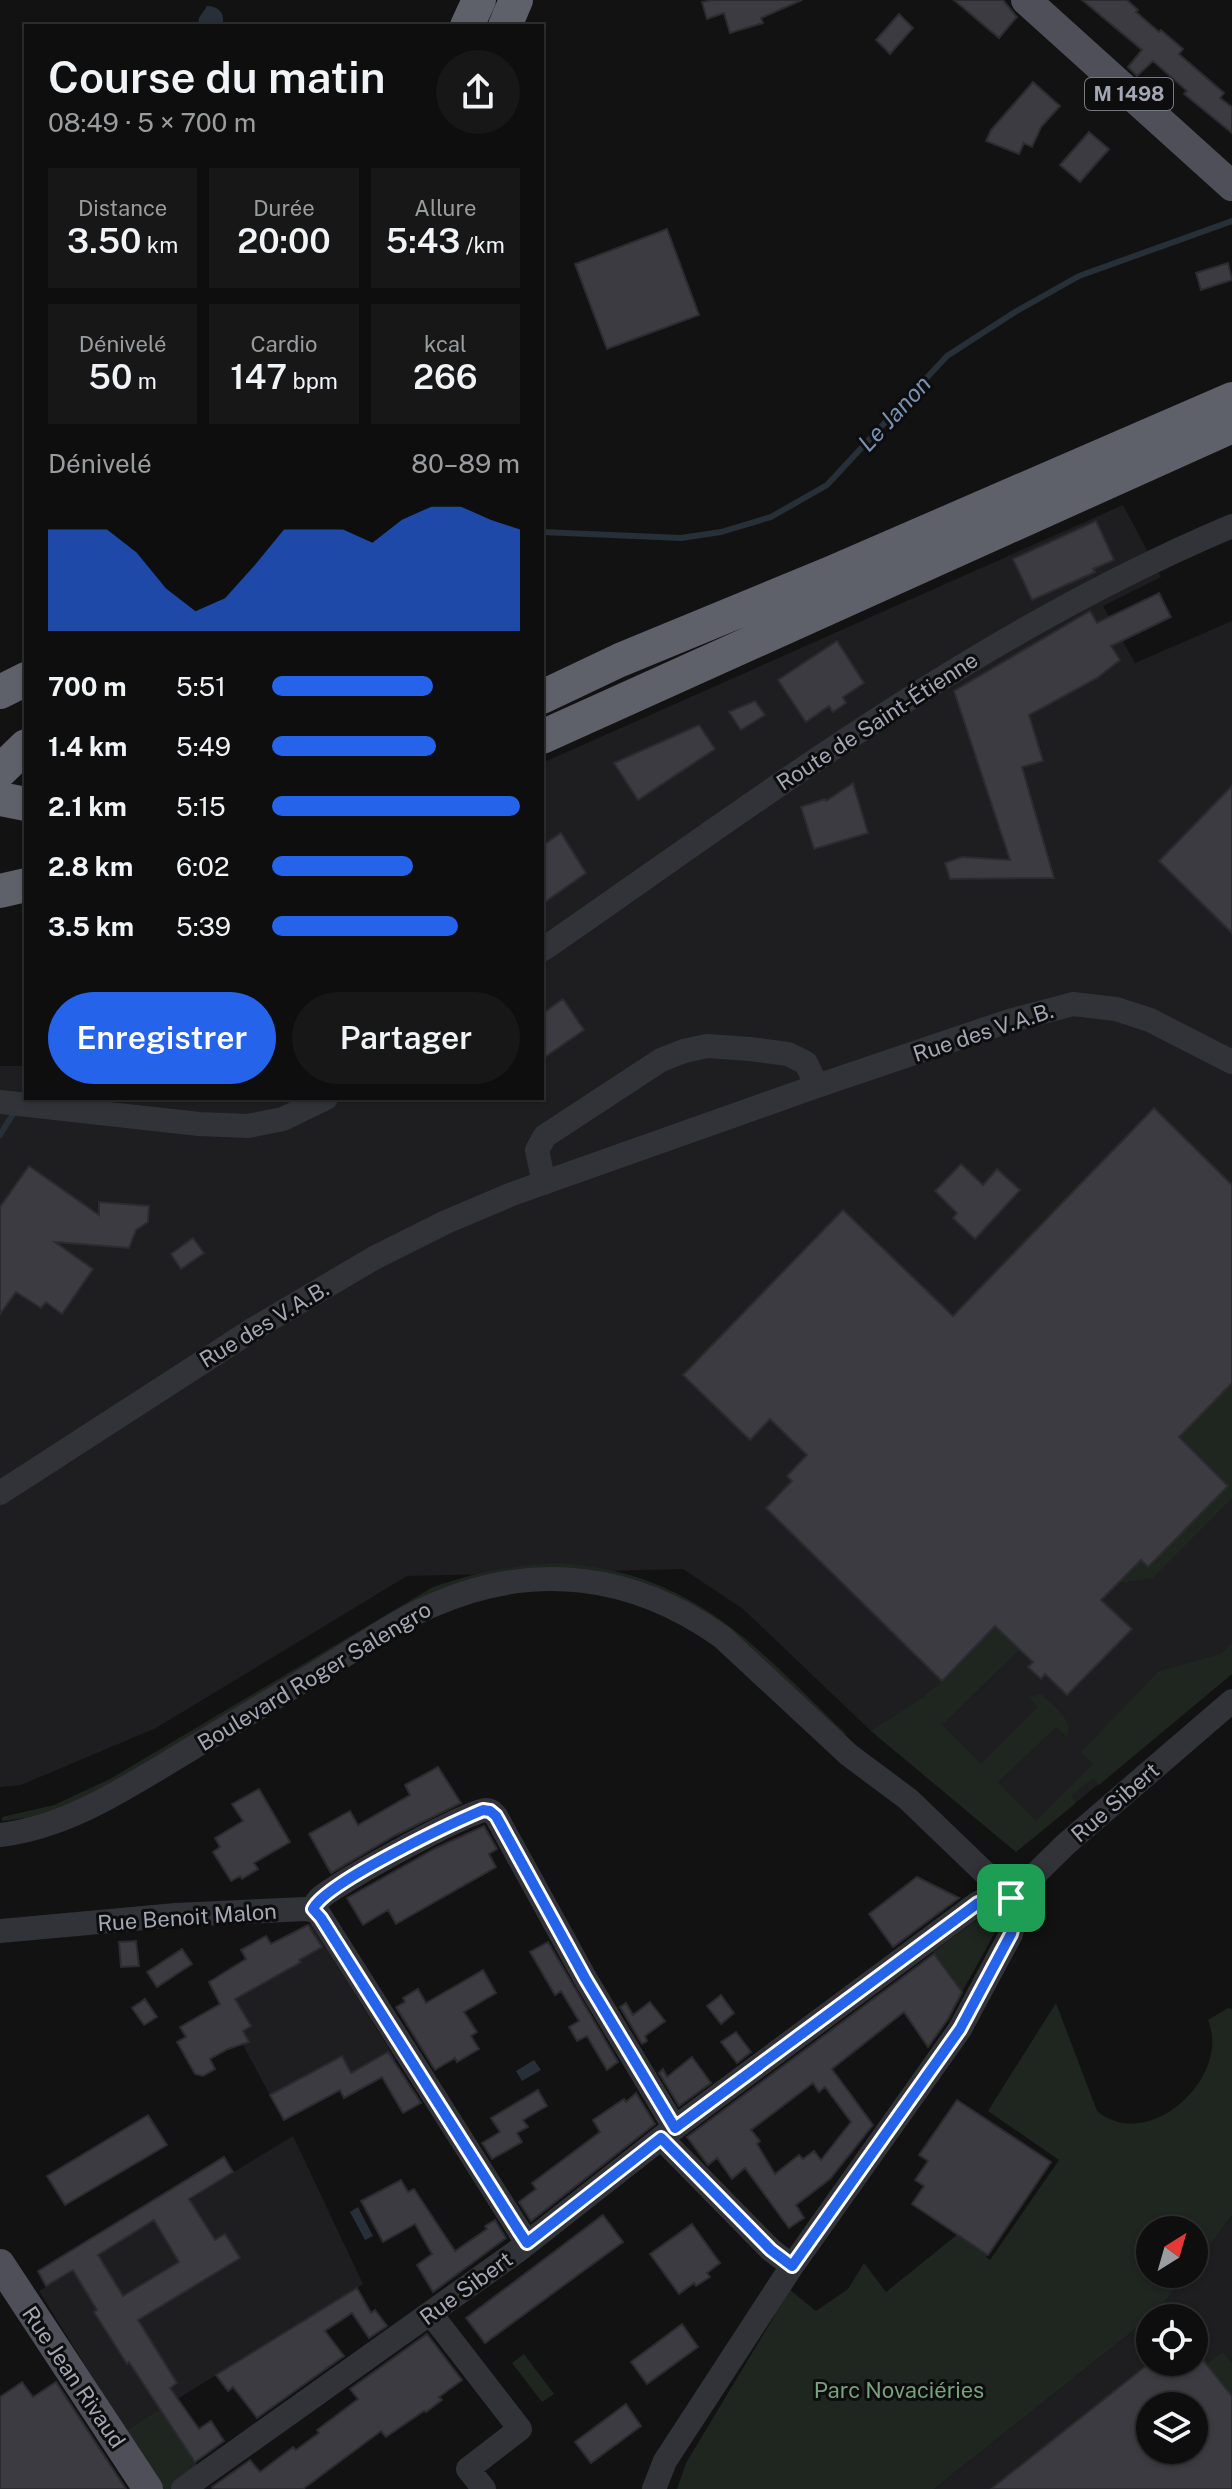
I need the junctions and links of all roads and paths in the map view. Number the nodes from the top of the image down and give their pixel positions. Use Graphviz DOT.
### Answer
graph roads {
  1 [pos="516,0"];
  2 [pos="1026,0"];
  3 [pos="506,24"];
  4 [pos="1232,186"];
  5 [pos="1232,399"];
  6 [pos="1232,426"];
  7 [pos="1232,526"];
  8 [pos="620,660"];
  9 [pos="544,678"];
  10 [pos="24,680"];
  11 [pos="0,692"];
  12 [pos="544,696"];
  13 [pos="544,736"];
  14 [pos="24,748"];
  15 [pos="0,771"];
  16 [pos="24,791"];
  17 [pos="0,799"];
  18 [pos="24,804"];
  19 [pos="0,813"];
  20 [pos="24,885"];
  21 [pos="0,891"];
  22 [pos="544,949"];
  23 [pos="1232,1062"];
  24 [pos="817,1086"];
  25 [pos="322,1100"];
  26 [pos="0,1102"];
  27 [pos="544,1183"];
  28 [pos="0,1493"];
  29 [pos="1232,1701"];
  30 [pos="0,1835"];
  31 [pos="1011,1898"];
  32 [pos="313,1909"];
  33 [pos="0,1931"];
  34 [pos="668,2133"];
  35 [pos="527,2243"];
  36 [pos="792,2266"];
  37 [pos="2,2274"];
  38 [pos="431,2314"];
  39 [pos="148,2489"];
  40 [pos="183,2489"];
  41 [pos="484,2489"];
  42 [pos="654,2489"];
  1 -- 3 [label="highway"];
  2 -- 4 [label="main road, M 1498"];
  5 -- 8 [label="highway"];
  6 -- 13 [label="highway"];
  7 -- 22 [label="street, Route de Saint-Étienne"];
  8 -- 9 [label="highway"];
  8 -- 12 [label="highway"];
  10 -- 11 [label="highway"];
  14 -- 15 [label="highway"];
  16 -- 19 [label="highway"];
  17 -- 18 [label="highway, bridge"];
  20 -- 21 [label="highway"];
  23 -- 24 [label="street, Rue des V.A.B."];
  24 -- 27 [label="street, Rue des V.A.B."];
  24 -- 27 [label="street"];
  25 -- 26 [label="street"];
  27 -- 28 [label="street, Rue des V.A.B."];
  29 -- 31 [label="street, Rue Sibert"];
  30 -- 31 [label="street, Boulevard Roger Salengro"];
  31 -- 34 [label="street, Rue Sibert"];
  31 -- 36 [label="street"];
  32 -- 33 [label="street, Rue Benoit Malon"];
  32 -- 34 [label="street"];
  32 -- 35 [label="street"];
  34 -- 35 [label="street, Rue Sibert"];
  34 -- 36 [label="street"];
  35 -- 38 [label="street, Rue Sibert"];
  36 -- 42 [label="street"];
  37 -- 39 [label="main road, Rue Jean Rivaud"];
  38 -- 40 [label="street, Rue Sibert"];
  38 -- 41 [label="street"];
}
